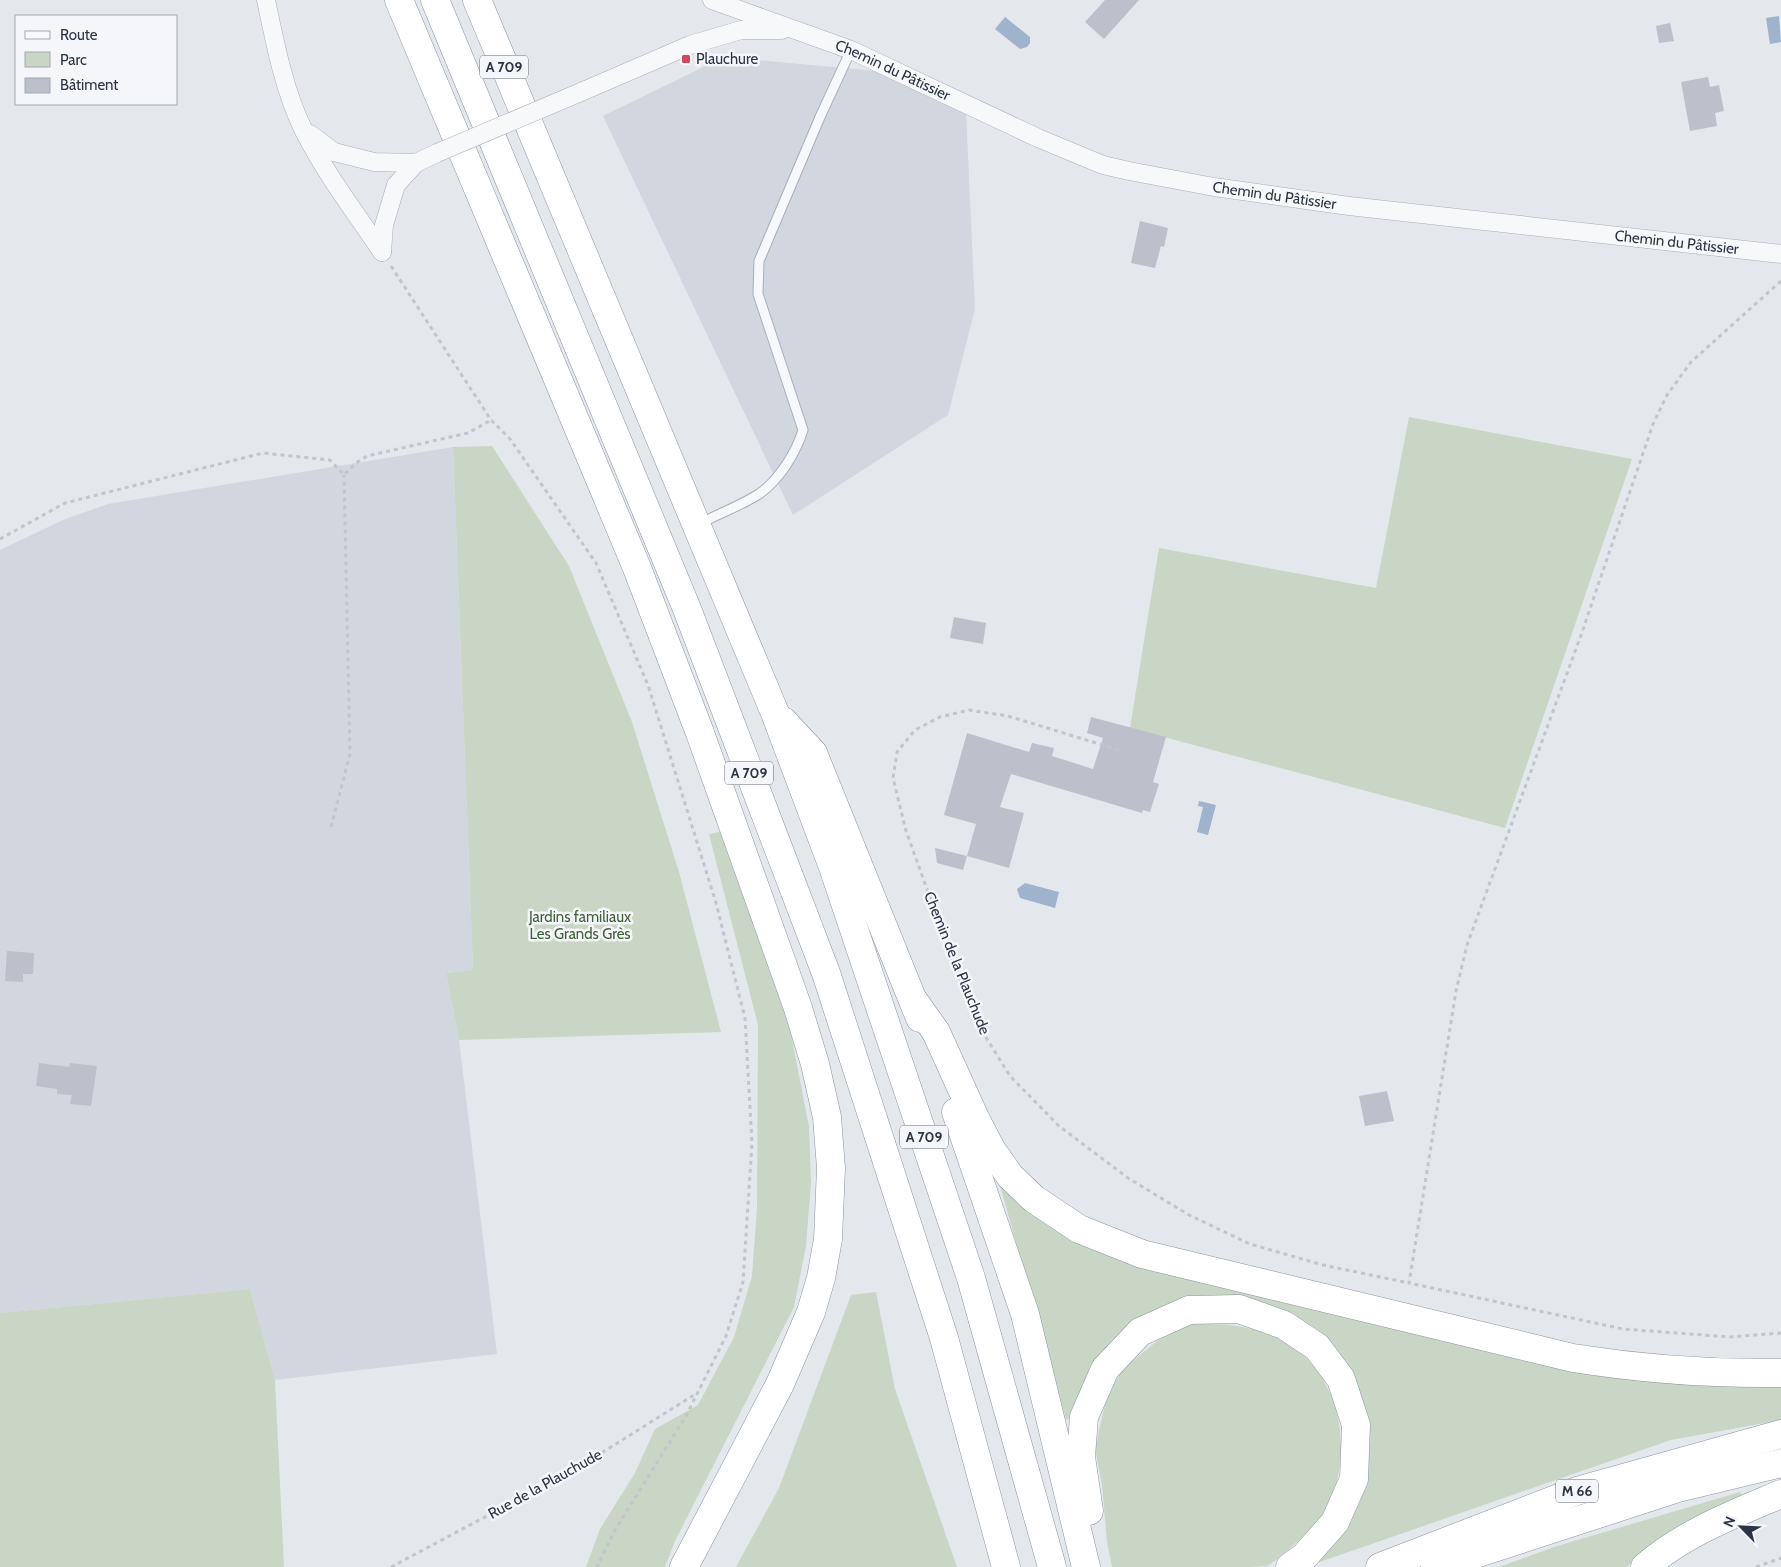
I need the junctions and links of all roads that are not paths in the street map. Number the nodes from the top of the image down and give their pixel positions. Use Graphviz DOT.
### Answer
graph roads {
  1 [pos="266,0"];
  2 [pos="399,0"];
  3 [pos="435,0"];
  4 [pos="477,0"];
  5 [pos="712,0"];
  6 [pos="794,30"];
  7 [pos="851,50"];
  8 [pos="303,128"];
  9 [pos="416,163"];
  10 [pos="1781,254"];
  11 [pos="696,525"];
  12 [pos="775,713"];
  13 [pos="914,1001"];
  14 [pos="1781,1373"];
  15 [pos="1781,1434"];
  16 [pos="1781,1463"];
  17 [pos="1781,1494"];
  18 [pos="684,1567"];
  19 [pos="1006,1567"];
  20 [pos="1052,1567"];
  21 [pos="1086,1567"];
  22 [pos="1097,1567"];
  23 [pos="1290,1567"];
  24 [pos="1380,1567"];
  25 [pos="1435,1567"];
  26 [pos="1646,1567"];
  1 -- 8 [label="street"];
  2 -- 18 [label="highway"];
  3 -- 19 [label="highway, A 709"];
  4 -- 11 [label="highway, A 709"];
  5 -- 6 [label="street, Chemin du Pâtissier"];
  6 -- 7 [label="street, Chemin du Pâtissier"];
  6 -- 9 [label="street, bridge"];
  7 -- 10 [label="street, Chemin du Pâtissier"];
  7 -- 11 [label="lane"];
  8 -- 9 [label="street"];
  8 -- 9 [label="street"];
  11 -- 12 [label="highway, A 709"];
  12 -- 13 [label="highway"];
  12 -- 20 [label="highway, A 709"];
  13 -- 14 [label="highway"];
  13 -- 21 [label="highway"];
  15 -- 24 [label="highway, M 66"];
  16 -- 25 [label="highway, M 66"];
  17 -- 26 [label="highway"];
  22 -- 23 [label="highway"];
}
